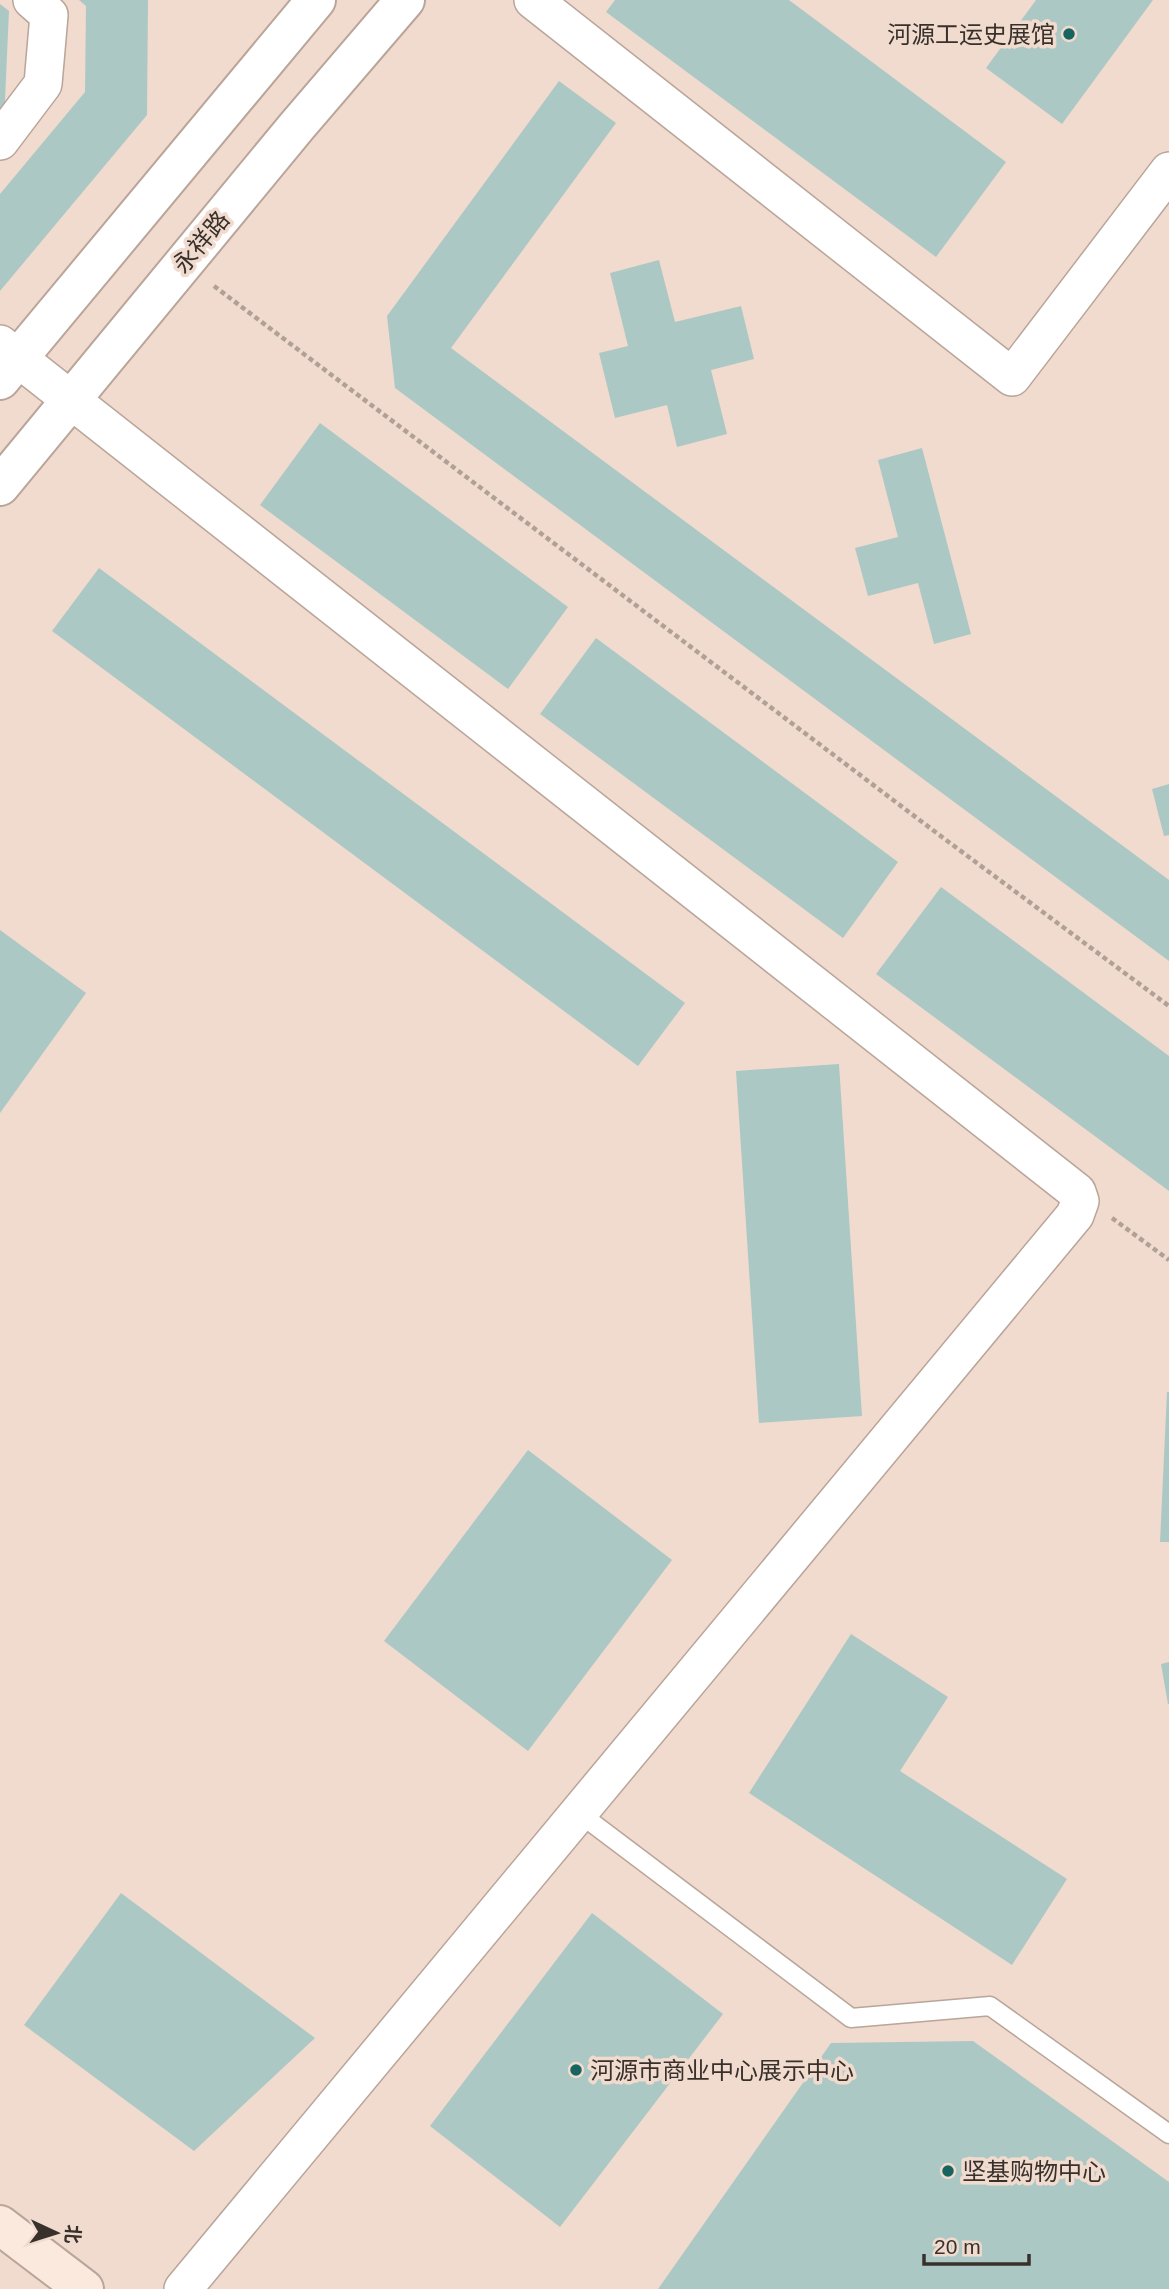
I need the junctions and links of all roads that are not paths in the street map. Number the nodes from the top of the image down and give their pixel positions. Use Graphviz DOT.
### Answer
graph roads {
  1 [pos="32,0"];
  2 [pos="405,0"];
  3 [pos="533,0"];
  4 [pos="309,2"];
  5 [pos="0,141"];
  6 [pos="1169,172"];
  7 [pos="0,344"];
  8 [pos="0,380"];
  9 [pos="72,399"];
  10 [pos="0,486"];
  11 [pos="579,1813"];
  12 [pos="1169,2134"];
  13 [pos="0,2225"];
  14 [pos="84,2289"];
  15 [pos="183,2289"];
  1 -- 5 [label="street"];
  2 -- 9 [label="street, 永祥路"];
  3 -- 6 [label="street"];
  4 -- 8 [label="street"];
  7 -- 9 [label="street"];
  9 -- 10 [label="street, 永祥路"];
  9 -- 11 [label="street"];
  11 -- 12 [label="lane"];
  11 -- 15 [label="street"];
  13 -- 14 [label="main road"];
}
